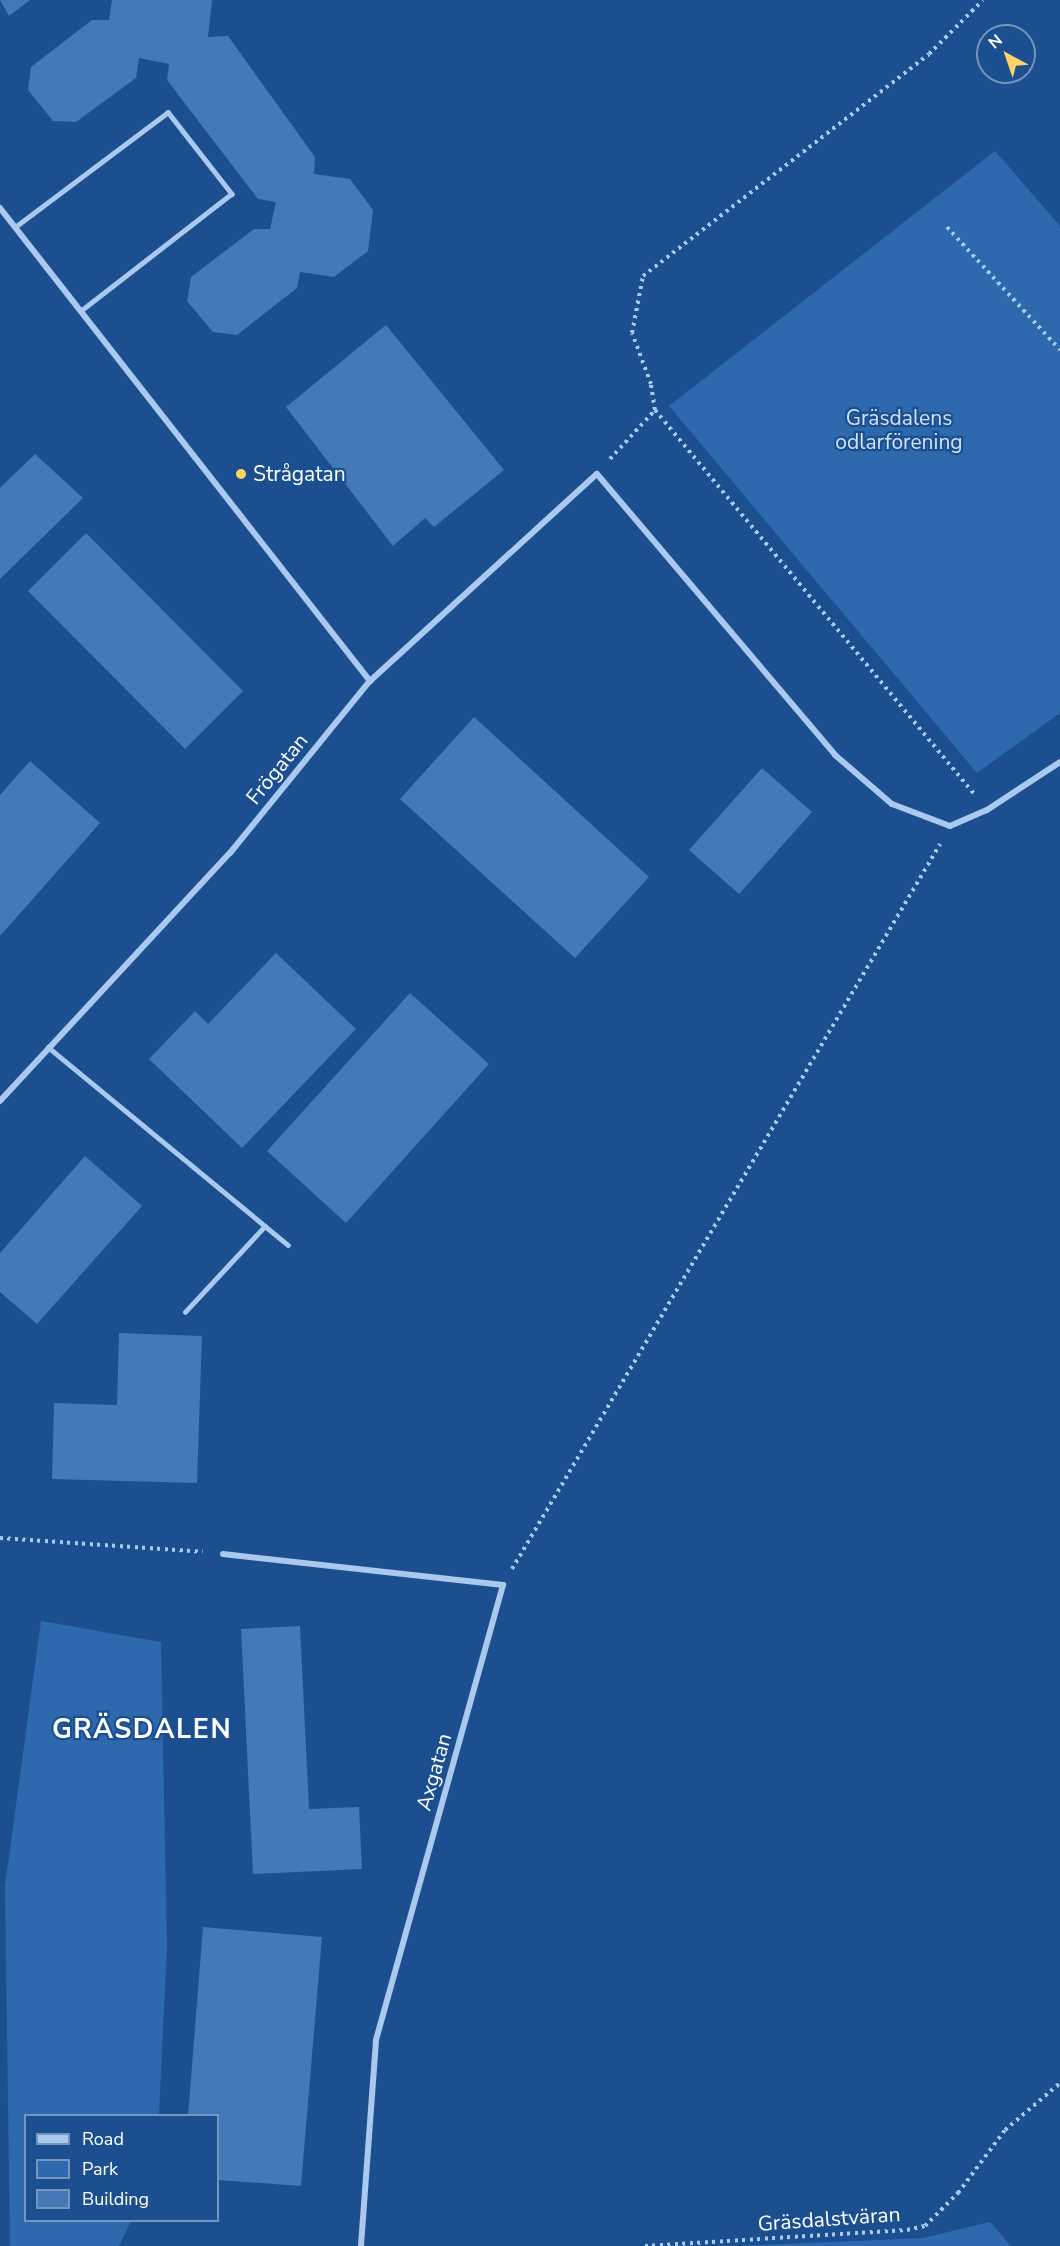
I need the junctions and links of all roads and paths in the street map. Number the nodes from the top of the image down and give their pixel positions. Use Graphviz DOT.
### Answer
graph roads {
  1 [pos="983,0"];
  2 [pos="0,208"];
  3 [pos="15,227"];
  4 [pos="947,227"];
  5 [pos="81,311"];
  6 [pos="1060,350"];
  7 [pos="655,410"];
  8 [pos="597,474"];
  9 [pos="370,681"];
  10 [pos="1060,762"];
  11 [pos="987,810"];
  12 [pos="950,826"];
  13 [pos="48,1047"];
  14 [pos="0,1101"];
  15 [pos="266,1226"];
  16 [pos="288,1245"];
  17 [pos="185,1312"];
  18 [pos="0,1538"];
  19 [pos="223,1554"];
  20 [pos="503,1585"];
  21 [pos="1060,2082"];
  22 [pos="361,2246"];
  23 [pos="645,2246"];
  1 -- 7 [label="path"];
  2 -- 3 [label="street"];
  3 -- 5 [label="street"];
  3 -- 5 [label="lane"];
  4 -- 6 [label="path"];
  5 -- 9 [label="street"];
  7 -- 8 [label="path"];
  7 -- 11 [label="path"];
  8 -- 9 [label="street, Frögatan"];
  8 -- 12 [label="street"];
  9 -- 13 [label="street, Frögatan"];
  10 -- 11 [label="street"];
  11 -- 12 [label="street"];
  12 -- 20 [label="path"];
  13 -- 14 [label="street, Frögatan"];
  13 -- 15 [label="lane"];
  15 -- 16 [label="lane"];
  15 -- 17 [label="lane"];
  18 -- 19 [label="path"];
  19 -- 20 [label="street"];
  20 -- 22 [label="street, Axgatan"];
  21 -- 23 [label="path, Gräsdalstväran"];
}
